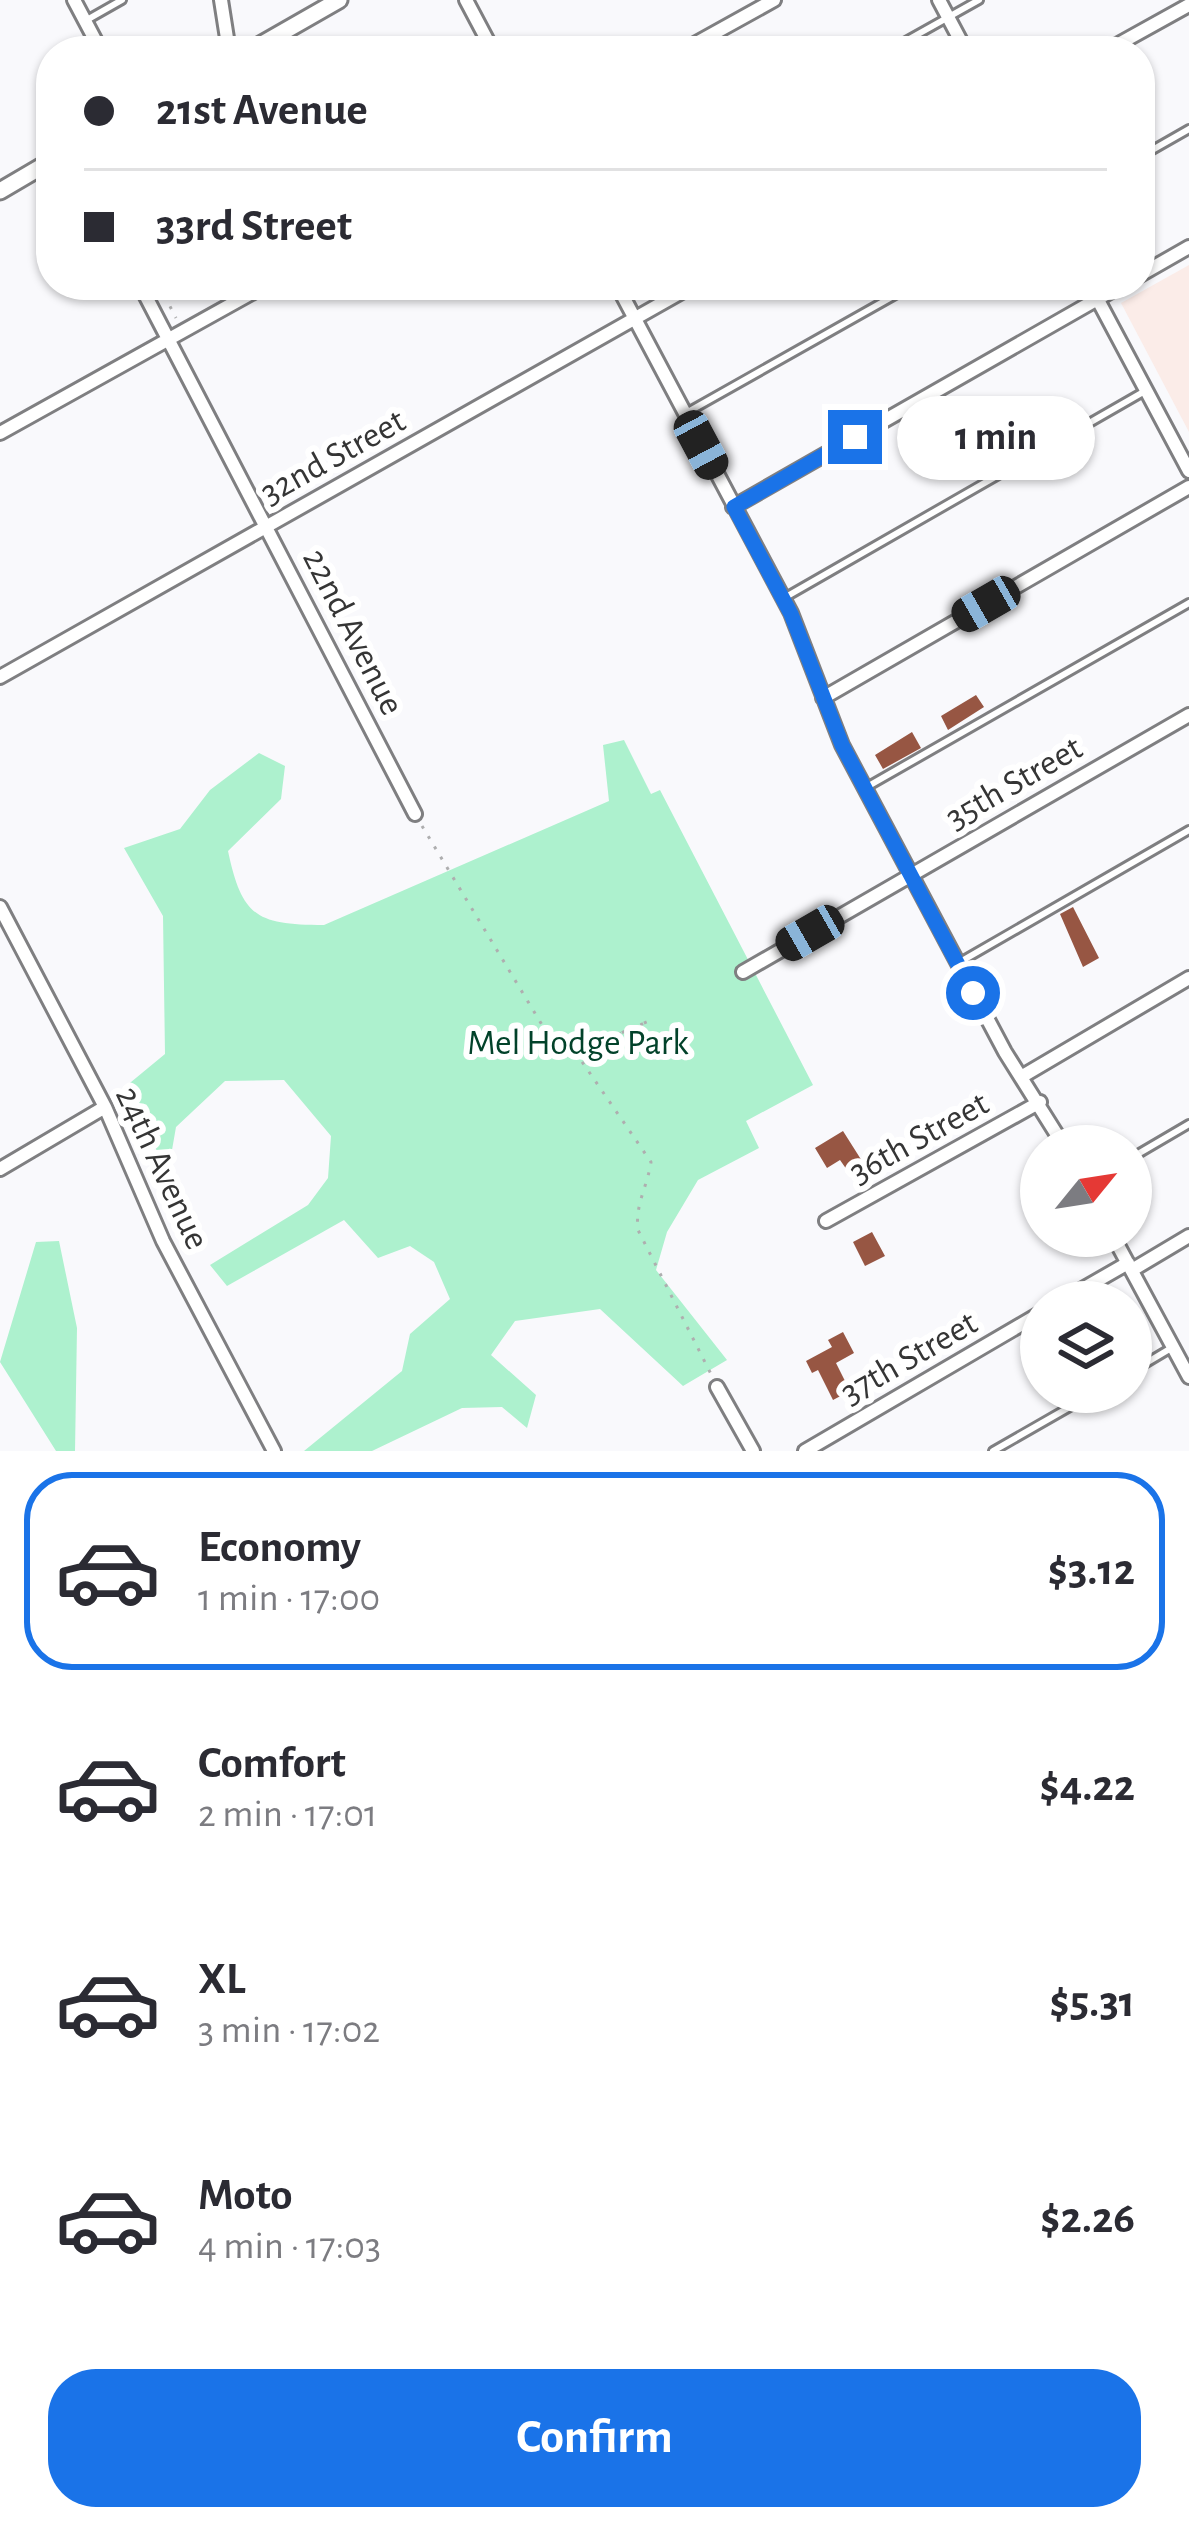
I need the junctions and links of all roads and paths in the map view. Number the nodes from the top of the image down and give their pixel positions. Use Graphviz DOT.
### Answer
graph roads {
  1 [pos="74,0"];
  2 [pos="122,0"];
  3 [pos="221,0"];
  4 [pos="339,0"];
  5 [pos="466,0"];
  6 [pos="774,0"];
  7 [pos="938,0"];
  8 [pos="980,0"];
  9 [pos="1189,4"];
  10 [pos="948,17"];
  11 [pos="85,21"];
  12 [pos="93,36"];
  13 [pos="227,36"];
  14 [pos="276,36"];
  15 [pos="486,36"];
  16 [pos="709,36"];
  17 [pos="914,36"];
  18 [pos="958,36"];
  19 [pos="1132,36"];
  20 [pos="1189,129"];
  21 [pos="1155,148"];
  22 [pos="36,170"];
  23 [pos="0,191"];
  24 [pos="1189,247"];
  25 [pos="1155,266"];
  26 [pos="148,300"];
  27 [pos="167,300"];
  28 [pos="238,300"];
  29 [pos="624,300"];
  30 [pos="668,300"];
  31 [pos="886,300"];
  32 [pos="1095,300"];
  33 [pos="1098,300"];
  34 [pos="176,318"];
  35 [pos="634,319"];
  36 [pos="168,338"];
  37 [pos="1145,391"];
  38 [pos="684,414"];
  39 [pos="0,433"];
  40 [pos="1189,471"];
  41 [pos="1189,487"];
  42 [pos="734,507"];
  43 [pos="268,525"];
  44 [pos="783,598"];
  45 [pos="1189,603"];
  46 [pos="0,677"];
  47 [pos="823,698"];
  48 [pos="1189,715"];
  49 [pos="865,788"];
  50 [pos="415,814"];
  51 [pos="1189,830"];
  52 [pos="911,874"];
  53 [pos="0,908"];
  54 [pos="956,963"];
  55 [pos="743,972"];
  56 [pos="1189,978"];
  57 [pos="576,1053"];
  58 [pos="1021,1077"];
  59 [pos="1040,1102"];
  60 [pos="105,1107"];
  61 [pos="1189,1124"];
  62 [pos="1053,1125"];
  63 [pos="1152,1146"];
  64 [pos="0,1169"];
  65 [pos="826,1221"];
  66 [pos="1189,1236"];
  67 [pos="1125,1257"];
  68 [pos="1130,1266"];
  69 [pos="1101,1281"];
  70 [pos="1020,1325"];
  71 [pos="1173,1347"];
  72 [pos="1152,1360"];
  73 [pos="1189,1377"];
  74 [pos="717,1387"];
  75 [pos="1059,1413"];
  76 [pos="274,1451"];
  77 [pos="753,1451"];
  78 [pos="805,1451"];
  79 [pos="993,1451"];
  1 -- 11 [label="street"];
  2 -- 11 [label="lane"];
  3 -- 13 [label="street"];
  4 -- 14 [label="street"];
  5 -- 15 [label="street"];
  6 -- 16 [label="street"];
  7 -- 10 [label="street"];
  8 -- 10 [label="lane"];
  9 -- 19 [label="street"];
  10 -- 17 [label="lane"];
  10 -- 18 [label="street"];
  11 -- 12 [label="street"];
  20 -- 21 [label="lane"];
  22 -- 23 [label="street"];
  24 -- 25 [label="street"];
  26 -- 36 [label="street, 22nd Avenue"];
  27 -- 34 [label="path"];
  28 -- 36 [label="street"];
  29 -- 35 [label="street"];
  30 -- 35 [label="street, 32nd Street"];
  31 -- 38 [label="lane"];
  32 -- 42 [label="street"];
  33 -- 37 [label="street"];
  35 -- 38 [label="street"];
  35 -- 43 [label="street, 32nd Street"];
  36 -- 39 [label="street"];
  36 -- 43 [label="street, 22nd Avenue"];
  37 -- 40 [label="street"];
  37 -- 44 [label="lane"];
  38 -- 42 [label="street"];
  41 -- 47 [label="street"];
  42 -- 44 [label="street"];
  43 -- 46 [label="street, 32nd Street"];
  43 -- 50 [label="street, 22nd Avenue"];
  44 -- 47 [label="street"];
  45 -- 49 [label="lane"];
  47 -- 49 [label="street"];
  48 -- 52 [label="street, 35th Street"];
  49 -- 52 [label="street"];
  50 -- 57 [label="path"];
  51 -- 54 [label="lane"];
  52 -- 54 [label="street"];
  52 -- 55 [label="street, 35th Street"];
  53 -- 60 [label="street, 24th Avenue"];
  54 -- 58 [label="street"];
  56 -- 58 [label="street, 36th Street"];
  57 -- 57 [label="path"];
  57 -- 74 [label="path"];
  58 -- 59 [label="street"];
  59 -- 62 [label="street"];
  59 -- 65 [label="street, 36th Street"];
  60 -- 64 [label="street"];
  60 -- 76 [label="street, 24th Avenue"];
  61 -- 63 [label="lane"];
  66 -- 68 [label="street"];
  67 -- 68 [label="street"];
  68 -- 69 [label="street"];
  68 -- 71 [label="street"];
  70 -- 78 [label="street, 37th Street"];
  71 -- 72 [label="lane"];
  71 -- 73 [label="street"];
  74 -- 77 [label="street"];
  75 -- 79 [label="lane"];
}
